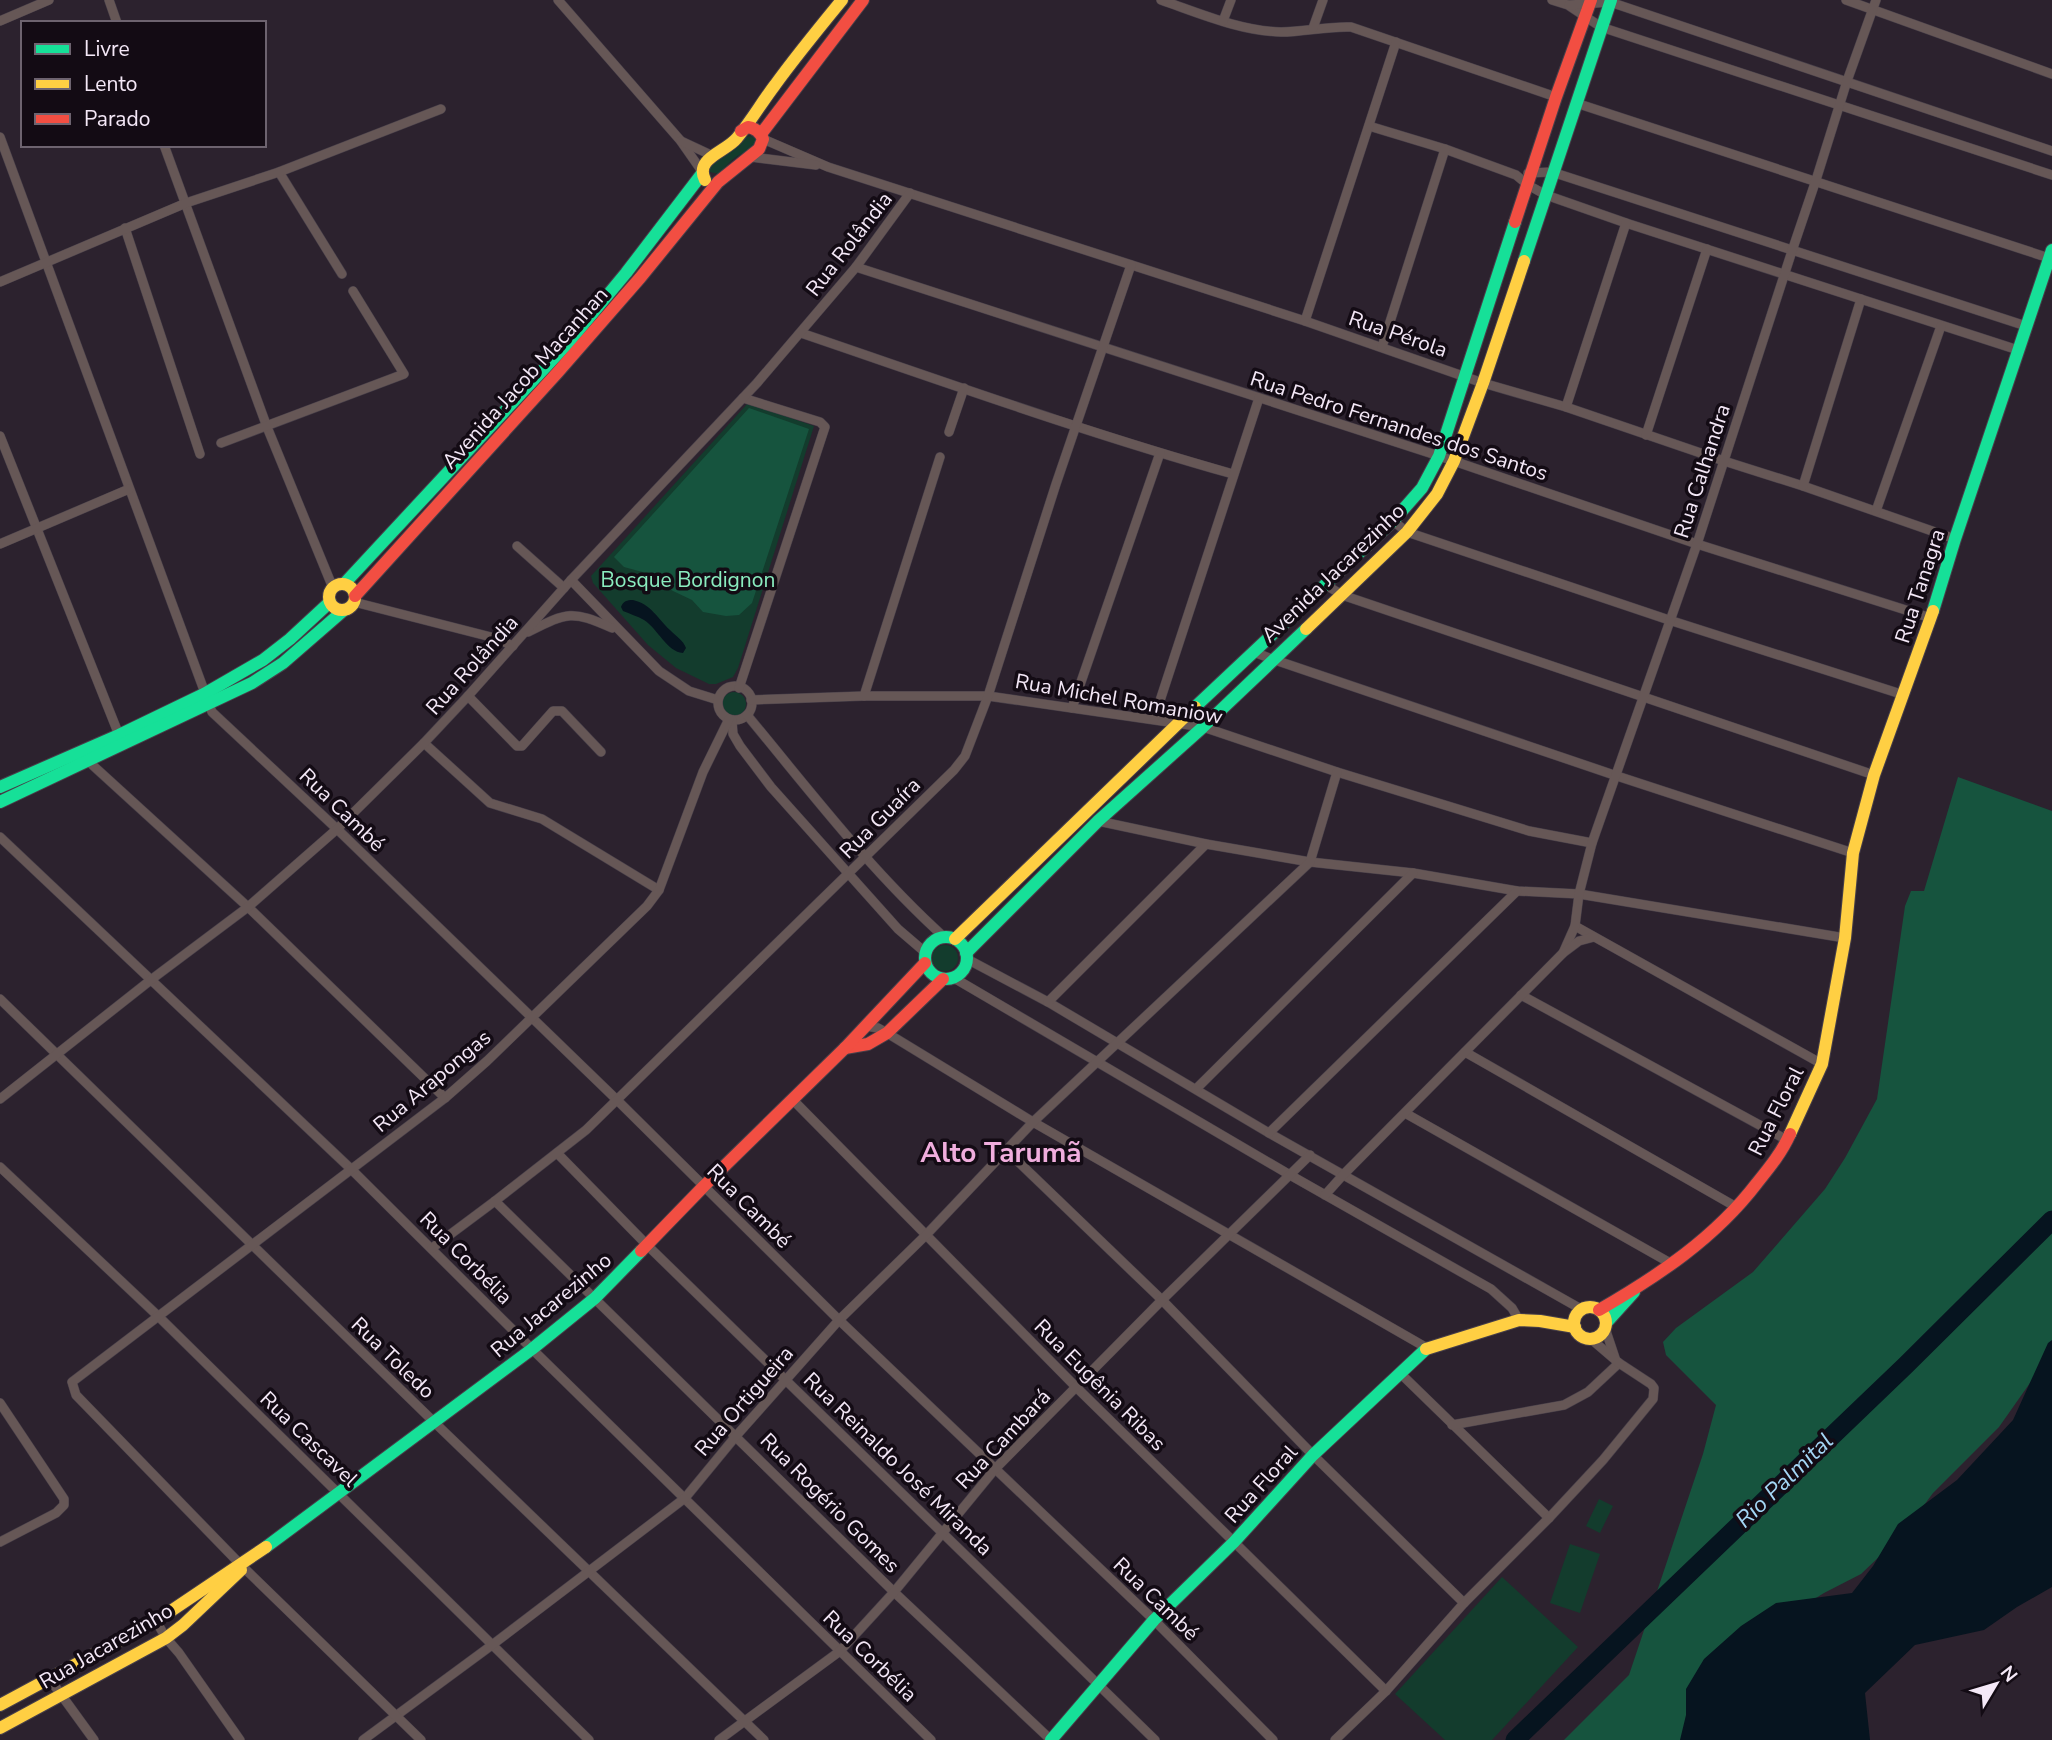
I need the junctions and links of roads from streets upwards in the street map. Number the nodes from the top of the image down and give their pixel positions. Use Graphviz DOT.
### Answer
graph roads {
  1 [pos="50,0"];
  2 [pos="109,0"];
  3 [pos="558,0"];
  4 [pos="842,0"];
  5 [pos="863,0"];
  6 [pos="1161,0"];
  7 [pos="1231,0"];
  8 [pos="1323,0"];
  9 [pos="1552,0"];
  10 [pos="1846,0"];
  11 [pos="1611,1"];
  12 [pos="1874,5"];
  13 [pos="1589,6"];
  14 [pos="0,21"];
  15 [pos="116,21"];
  16 [pos="1223,21"];
  17 [pos="1601,27"];
  18 [pos="1313,28"];
  19 [pos="1396,42"];
  20 [pos="2052,74"];
  21 [pos="1847,80"];
  22 [pos="1556,97"];
  23 [pos="1576,103"];
  24 [pos="1840,105"];
  25 [pos="441,110"];
  26 [pos="1369,127"];
  27 [pos="741,131"];
  28 [pos="762,136"];
  29 [pos="0,137"];
  30 [pos="680,141"];
  31 [pos="165,147"];
  32 [pos="1445,149"];
  33 [pos="2052,151"];
  34 [pos="711,155"];
  35 [pos="751,157"];
  36 [pos="828,167"];
  37 [pos="279,172"];
  38 [pos="701,172"];
  39 [pos="1552,172"];
  40 [pos="2052,175"];
  41 [pos="1530,179"];
  42 [pos="1816,180"];
  43 [pos="718,182"];
  44 [pos="910,193"];
  45 [pos="1546,195"];
  46 [pos="186,203"];
  47 [pos="1626,223"];
  48 [pos="125,228"];
  49 [pos="1707,249"];
  50 [pos="1791,251"];
  51 [pos="2051,254"];
  52 [pos="46,262"];
  53 [pos="1131,265"];
  54 [pos="856,267"];
  55 [pos="342,274"];
  56 [pos="1784,275"];
  57 [pos="0,282"];
  58 [pos="353,291"];
  59 [pos="1861,299"];
  60 [pos="1305,321"];
  61 [pos="2026,326"];
  62 [pos="1941,327"];
  63 [pos="801,333"];
  64 [pos="1382,347"];
  65 [pos="1102,348"];
  66 [pos="2018,350"];
  67 [pos="1464,376"];
  68 [pos="1483,383"];
  69 [pos="964,388"];
  70 [pos="743,398"];
  71 [pos="1259,398"];
  72 [pos="1566,407"];
  73 [pos="267,427"];
  74 [pos="1076,427"];
  75 [pos="949,432"];
  76 [pos="1646,435"];
  77 [pos="0,436"];
  78 [pos="221,443"];
  79 [pos="1160,453"];
  80 [pos="200,454"];
  81 [pos="1439,456"];
  82 [pos="940,457"];
  83 [pos="1454,461"];
  84 [pos="1724,461"];
  85 [pos="1233,474"];
  86 [pos="1803,486"];
  87 [pos="129,489"];
  88 [pos="1876,511"];
  89 [pos="1393,522"];
  90 [pos="36,527"];
  91 [pos="1407,532"];
  92 [pos="1955,539"];
  93 [pos="0,544"];
  94 [pos="1697,544"];
  95 [pos="517,546"];
  96 [pos="571,580"];
  97 [pos="1326,585"];
  98 [pos="338,586"];
  99 [pos="564,588"];
  100 [pos="1342,595"];
  101 [pos="330,601"];
  102 [pos="351,603"];
  103 [pos="1931,618"];
  104 [pos="1669,620"];
  105 [pos="617,630"];
  106 [pos="523,635"];
  107 [pos="513,646"];
  108 [pos="1254,652"];
  109 [pos="1272,659"];
  110 [pos="739,688"];
  111 [pos="1904,695"];
  112 [pos="468,696"];
  113 [pos="864,696"];
  114 [pos="988,696"];
  115 [pos="1643,696"];
  116 [pos="206,699"];
  117 [pos="718,700"];
  118 [pos="751,700"];
  119 [pos="1072,708"];
  120 [pos="747,715"];
  121 [pos="730,719"];
  122 [pos="1154,719"];
  123 [pos="1179,724"];
  124 [pos="1203,727"];
  125 [pos="119,735"];
  126 [pos="424,743"];
  127 [pos="601,752"];
  128 [pos="88,761"];
  129 [pos="1337,772"];
  130 [pos="1614,775"];
  131 [pos="1874,775"];
  132 [pos="0,787"];
  133 [pos="0,802"];
  134 [pos="1098,821"];
  135 [pos="337,829"];
  136 [pos="0,836"];
  137 [pos="1592,843"];
  138 [pos="1206,844"];
  139 [pos="1853,853"];
  140 [pos="866,857"];
  141 [pos="1310,862"];
  142 [pos="1413,873"];
  143 [pos="848,875"];
  144 [pos="659,890"];
  145 [pos="1517,891"];
  146 [pos="1579,894"];
  147 [pos="248,907"];
  148 [pos="1575,926"];
  149 [pos="1594,937"];
  150 [pos="950,938"];
  151 [pos="1845,938"];
  152 [pos="1563,953"];
  153 [pos="967,956"];
  154 [pos="925,958"];
  155 [pos="152,979"];
  156 [pos="948,979"];
  157 [pos="1521,995"];
  158 [pos="0,999"];
  159 [pos="1048,1002"];
  160 [pos="530,1017"];
  161 [pos="866,1026"];
  162 [pos="887,1033"];
  163 [pos="1117,1044"];
  164 [pos="845,1048"];
  165 [pos="1465,1052"];
  166 [pos="56,1054"];
  167 [pos="1098,1063"];
  168 [pos="1822,1064"];
  169 [pos="1196,1089"];
  170 [pos="0,1098"];
  171 [pos="444,1098"];
  172 [pos="617,1100"];
  173 [pos="793,1100"];
  174 [pos="1405,1113"];
  175 [pos="1033,1122"];
  176 [pos="1269,1133"];
  177 [pos="1787,1140"];
  178 [pos="1006,1150"];
  179 [pos="557,1153"];
  180 [pos="1310,1156"];
  181 [pos="0,1167"];
  182 [pos="351,1169"];
  183 [pos="1290,1175"];
  184 [pos="1343,1175"];
  185 [pos="704,1186"];
  186 [pos="1325,1195"];
  187 [pos="495,1201"];
  188 [pos="1738,1208"];
  189 [pos="1229,1234"];
  190 [pos="926,1235"];
  191 [pos="252,1244"];
  192 [pos="648,1246"];
  193 [pos="432,1248"];
  194 [pos="1672,1264"];
  195 [pos="1637,1288"];
  196 [pos="595,1298"];
  197 [pos="1162,1300"];
  198 [pos="1600,1310"];
  199 [pos="1580,1311"];
  200 [pos="158,1316"];
  201 [pos="839,1320"];
  202 [pos="1519,1320"];
  203 [pos="1540,1321"];
  204 [pos="1606,1325"];
  205 [pos="1575,1327"];
  206 [pos="1591,1339"];
  207 [pos="1427,1348"];
  208 [pos="532,1349"];
  209 [pos="1617,1361"];
  210 [pos="1400,1373"];
  211 [pos="786,1378"];
  212 [pos="1076,1387"];
  213 [pos="0,1403"];
  214 [pos="433,1422"];
  215 [pos="1452,1424"];
  216 [pos="736,1436"];
  217 [pos="1313,1455"];
  218 [pos="995,1469"];
  219 [pos="339,1493"];
  220 [pos="685,1498"];
  221 [pos="1549,1518"];
  222 [pos="944,1533"];
  223 [pos="0,1542"];
  224 [pos="1234,1542"];
  225 [pos="242,1566"];
  226 [pos="590,1570"];
  227 [pos="894,1592"];
  228 [pos="1464,1603"];
  229 [pos="1154,1620"];
  230 [pos="156,1621"];
  231 [pos="166,1638"];
  232 [pos="492,1646"];
  233 [pos="840,1651"];
  234 [pos="50,1678"];
  235 [pos="1097,1686"];
  236 [pos="1386,1690"];
  237 [pos="63,1695"];
  238 [pos="0,1705"];
  239 [pos="396,1715"];
  240 [pos="744,1720"];
  241 [pos="0,1728"];
  242 [pos="93,1740"];
  243 [pos="240,1740"];
  244 [pos="363,1740"];
  245 [pos="421,1740"];
  246 [pos="589,1740"];
  247 [pos="719,1740"];
  248 [pos="764,1740"];
  249 [pos="931,1740"];
  250 [pos="1051,1740"];
  251 [pos="1155,1740"];
  252 [pos="1273,1740"];
  253 [pos="1335,1740"];
  1 -- 14 [label="street"];
  2 -- 15 [label="street"];
  3 -- 30 [label="street"];
  4 -- 27 [label="street, Avenida Jacob Macanhan"];
  5 -- 28 [label="street, Avenida Jacob Macanhan"];
  6 -- 16 [label="street"];
  7 -- 16 [label="street"];
  8 -- 18 [label="street"];
  9 -- 13 [label="street"];
  10 -- 12 [label="street"];
  11 -- 13 [label="street"];
  11 -- 17 [label="street, Avenida Jacarezinho"];
  11 -- 21 [label="street"];
  12 -- 20 [label="street"];
  12 -- 21 [label="street, Rua Calhandra"];
  13 -- 17 [label="street"];
  13 -- 22 [label="street, Avenida Jacarezinho"];
  16 -- 18 [label="street"];
  17 -- 23 [label="street, Avenida Jacarezinho"];
  17 -- 24 [label="street"];
  18 -- 19 [label="street"];
  19 -- 22 [label="street"];
  19 -- 26 [label="street"];
  21 -- 24 [label="street, Rua Calhandra"];
  21 -- 33 [label="street"];
  22 -- 41 [label="street, Avenida Jacarezinho"];
  23 -- 39 [label="street, Avenida Jacarezinho"];
  23 -- 42 [label="street"];
  24 -- 40 [label="street"];
  24 -- 42 [label="street, Rua Calhandra"];
  25 -- 37 [label="street"];
  26 -- 32 [label="street"];
  26 -- 60 [label="street"];
  27 -- 28 [label="street"];
  27 -- 34 [label="street, Avenida Jacob Macanhan"];
  28 -- 35 [label="street, Avenida Jacob Macanhan"];
  28 -- 36 [label="street, Rua Pérola"];
  29 -- 52 [label="street"];
  30 -- 34 [label="street"];
  30 -- 38 [label="street"];
  31 -- 46 [label="street"];
  32 -- 41 [label="street"];
  32 -- 64 [label="street"];
  34 -- 38 [label="street, Avenida Jacob Macanhan"];
  35 -- 36 [label="street, Rua Pérola"];
  35 -- 43 [label="street, Avenida Jacob Macanhan"];
  36 -- 44 [label="street, Rua Pérola"];
  37 -- 46 [label="street"];
  37 -- 55 [label="street"];
  38 -- 43 [label="street"];
  38 -- 98 [label="street, Avenida Jacob Macanhan"];
  39 -- 41 [label="street"];
  39 -- 45 [label="street, Avenida Jacarezinho"];
  39 -- 50 [label="street"];
  41 -- 45 [label="street"];
  41 -- 67 [label="street, Avenida Jacarezinho"];
  42 -- 50 [label="street, Rua Calhandra"];
  42 -- 51 [label="street"];
  43 -- 102 [label="street, Avenida Jacob Macanhan"];
  44 -- 53 [label="street, Rua Pérola"];
  44 -- 54 [label="street, Rua Rolândia"];
  45 -- 47 [label="street"];
  45 -- 68 [label="street, Avenida Jacarezinho"];
  46 -- 48 [label="street"];
  46 -- 73 [label="street"];
  47 -- 49 [label="street"];
  47 -- 72 [label="street"];
  48 -- 52 [label="street"];
  48 -- 80 [label="street"];
  49 -- 56 [label="street"];
  49 -- 76 [label="street"];
  50 -- 56 [label="street, Rua Calhandra"];
  50 -- 61 [label="street"];
  51 -- 61 [label="street, Rua Tanagra"];
  52 -- 57 [label="street"];
  52 -- 87 [label="street"];
  53 -- 60 [label="street, Rua Pérola"];
  53 -- 65 [label="street, Rua Guaíra"];
  54 -- 63 [label="street, Rua Rolândia"];
  54 -- 65 [label="street, Rua Pedro Fernandes dos Santos"];
  56 -- 59 [label="street"];
  56 -- 84 [label="street, Rua Calhandra"];
  58 -- 73 [label="street"];
  59 -- 62 [label="street"];
  59 -- 86 [label="street"];
  60 -- 64 [label="street, Rua Pérola"];
  61 -- 66 [label="street, Rua Tanagra"];
  62 -- 66 [label="street"];
  62 -- 88 [label="street"];
  63 -- 69 [label="street"];
  63 -- 70 [label="street, Rua Rolândia"];
  64 -- 67 [label="street, Rua Pérola"];
  65 -- 71 [label="street, Rua Pedro Fernandes dos Santos"];
  65 -- 74 [label="street, Rua Guaíra"];
  66 -- 92 [label="street, Rua Tanagra"];
  67 -- 68 [label="street, Rua Pérola"];
  67 -- 81 [label="street, Avenida Jacarezinho"];
  68 -- 72 [label="street, Rua Pérola"];
  68 -- 83 [label="street, Avenida Jacarezinho"];
  69 -- 74 [label="street"];
  69 -- 75 [label="street"];
  70 -- 96 [label="street, Rua Rolândia"];
  70 -- 110 [label="street"];
  71 -- 81 [label="street, Rua Pedro Fernandes dos Santos"];
  71 -- 85 [label="street"];
  72 -- 76 [label="street, Rua Pérola"];
  73 -- 78 [label="street"];
  73 -- 98 [label="street"];
  74 -- 79 [label="street"];
  74 -- 114 [label="street, Rua Guaíra"];
  76 -- 84 [label="street, Rua Pérola"];
  77 -- 90 [label="street"];
  79 -- 85 [label="street"];
  79 -- 119 [label="street"];
  81 -- 83 [label="street, Rua Pedro Fernandes dos Santos"];
  81 -- 89 [label="street, Avenida Jacarezinho"];
  82 -- 113 [label="street"];
  83 -- 91 [label="street, Avenida Jacarezinho"];
  83 -- 94 [label="street, Rua Pedro Fernandes dos Santos"];
  84 -- 86 [label="street, Rua Pérola"];
  84 -- 94 [label="street, Rua Calhandra"];
  85 -- 122 [label="street"];
  86 -- 88 [label="street, Rua Pérola"];
  87 -- 90 [label="street"];
  87 -- 116 [label="street"];
  88 -- 92 [label="street, Rua Pérola"];
  89 -- 91 [label="street"];
  89 -- 97 [label="street, Avenida Jacarezinho"];
  90 -- 93 [label="street"];
  90 -- 125 [label="street"];
  91 -- 100 [label="street, Avenida Jacarezinho"];
  91 -- 104 [label="street"];
  92 -- 103 [label="street, Rua Tanagra"];
  94 -- 103 [label="street, Rua Pedro Fernandes dos Santos"];
  94 -- 104 [label="street, Rua Calhandra"];
  95 -- 99 [label="street"];
  96 -- 99 [label="street, Rua Rolândia"];
  96 -- 105 [label="street"];
  97 -- 100 [label="street"];
  97 -- 108 [label="street, Avenida Jacarezinho"];
  98 -- 101 [label="street"];
  98 -- 102 [label="street"];
  99 -- 106 [label="street, Rua Rolândia"];
  100 -- 109 [label="street, Avenida Jacarezinho"];
  100 -- 115 [label="street"];
  101 -- 102 [label="street"];
  101 -- 116 [label="street, Avenida Jacob Macanhan"];
  102 -- 107 [label="street"];
  102 -- 116 [label="street, Avenida Jacob Macanhan"];
  103 -- 111 [label="street, Rua Tanagra"];
  104 -- 111 [label="street"];
  104 -- 115 [label="street, Rua Calhandra"];
  105 -- 106 [label="street"];
  105 -- 117 [label="street"];
  106 -- 107 [label="street, Rua Rolândia"];
  107 -- 112 [label="street, Rua Rolândia"];
  108 -- 109 [label="street"];
  108 -- 123 [label="street, Avenida Jacarezinho"];
  109 -- 124 [label="street, Avenida Jacarezinho"];
  109 -- 130 [label="street"];
  110 -- 117 [label="street"];
  110 -- 118 [label="street"];
  111 -- 131 [label="street, Rua Tanagra"];
  112 -- 126 [label="street, Rua Rolândia"];
  112 -- 127 [label="street"];
  113 -- 114 [label="street, Rua Michel Romaniow"];
  113 -- 118 [label="street, Rua Michel Romaniow"];
  114 -- 119 [label="street, Rua Michel Romaniow"];
  114 -- 140 [label="street, Rua Guaíra"];
  115 -- 130 [label="street, Rua Calhandra"];
  115 -- 131 [label="street"];
  116 -- 125 [label="street, Avenida Jacob Macanhan"];
  116 -- 128 [label="street, Avenida Jacob Macanhan"];
  116 -- 135 [label="street, Rua Cambé"];
  117 -- 121 [label="street"];
  118 -- 120 [label="street"];
  119 -- 122 [label="street, Rua Michel Romaniow"];
  120 -- 121 [label="street"];
  120 -- 140 [label="street"];
  121 -- 143 [label="street"];
  121 -- 144 [label="street, Rua Arapongas"];
  122 -- 123 [label="street, Rua Michel Romaniow"];
  123 -- 124 [label="street, Rua Michel Romaniow"];
  123 -- 150 [label="street, Avenida Jacarezinho"];
  124 -- 129 [label="street, Rua Michel Romaniow"];
  124 -- 134 [label="street, Avenida Jacarezinho"];
  125 -- 132 [label="street, Avenida Jacob Macanhan"];
  126 -- 135 [label="street, Rua Rolândia"];
  126 -- 144 [label="street"];
  128 -- 133 [label="street, Avenida Jacob Macanhan"];
  128 -- 147 [label="street"];
  129 -- 137 [label="street, Rua Michel Romaniow"];
  129 -- 141 [label="street"];
  130 -- 137 [label="street, Rua Calhandra"];
  130 -- 139 [label="street"];
  131 -- 139 [label="street, Rua Tanagra"];
  134 -- 138 [label="street"];
  134 -- 153 [label="street, Avenida Jacarezinho"];
  135 -- 147 [label="street, Rua Rolândia"];
  135 -- 160 [label="street, Rua Cambé"];
  136 -- 155 [label="street, Rua Corbélia"];
  137 -- 146 [label="street, Rua Calhandra"];
  138 -- 141 [label="street"];
  138 -- 159 [label="street"];
  139 -- 151 [label="street, Rua Tanagra"];
  140 -- 143 [label="street, Rua Guaíra"];
  140 -- 150 [label="street"];
  141 -- 142 [label="street"];
  141 -- 163 [label="street, Rua Ortigueira"];
  142 -- 145 [label="street"];
  142 -- 169 [label="street"];
  143 -- 154 [label="street"];
  143 -- 172 [label="street, Rua Guaíra"];
  144 -- 160 [label="street, Rua Arapongas"];
  145 -- 146 [label="street"];
  145 -- 176 [label="street"];
  146 -- 148 [label="street, Rua Calhandra"];
  146 -- 151 [label="street"];
  147 -- 155 [label="street, Rua Rolândia"];
  147 -- 171 [label="street"];
  148 -- 149 [label="street"];
  148 -- 152 [label="street, Rua Calhandra"];
  149 -- 152 [label="street"];
  149 -- 168 [label="street"];
  150 -- 153 [label="street"];
  150 -- 154 [label="street"];
  151 -- 168 [label="street, Rua Floral"];
  152 -- 157 [label="street"];
  153 -- 156 [label="street"];
  153 -- 159 [label="street"];
  154 -- 156 [label="street"];
  154 -- 161 [label="street, Rua Jacarezinho"];
  155 -- 166 [label="street, Rua Rolândia"];
  155 -- 182 [label="street, Rua Corbélia"];
  156 -- 162 [label="street, Rua Jacarezinho"];
  156 -- 167 [label="street"];
  157 -- 165 [label="street"];
  157 -- 177 [label="street"];
  158 -- 166 [label="street, Rua Toledo"];
  159 -- 163 [label="street"];
  160 -- 171 [label="street, Rua Arapongas"];
  160 -- 172 [label="street, Rua Cambé"];
  161 -- 162 [label="street"];
  161 -- 164 [label="street, Rua Jacarezinho"];
  162 -- 164 [label="street, Rua Jacarezinho"];
  162 -- 175 [label="street"];
  163 -- 167 [label="street, Rua Ortigueira"];
  163 -- 169 [label="street"];
  164 -- 173 [label="street, Rua Jacarezinho"];
  165 -- 174 [label="street"];
  165 -- 188 [label="street"];
  166 -- 170 [label="street, Rua Rolândia"];
  166 -- 191 [label="street, Rua Toledo"];
  167 -- 175 [label="street, Rua Ortigueira"];
  167 -- 183 [label="street"];
  168 -- 177 [label="street, Rua Floral"];
  169 -- 176 [label="street"];
  171 -- 182 [label="street, Rua Arapongas"];
  172 -- 179 [label="street, Rua Guaíra"];
  172 -- 185 [label="street, Rua Cambé"];
  173 -- 185 [label="street, Rua Jacarezinho"];
  173 -- 190 [label="street, Rua Eugênia Ribas"];
  174 -- 184 [label="street"];
  174 -- 194 [label="street"];
  175 -- 178 [label="street, Rua Ortigueira"];
  175 -- 189 [label="street"];
  176 -- 180 [label="street"];
  177 -- 188 [label="street, Rua Floral"];
  178 -- 190 [label="street, Rua Ortigueira"];
  178 -- 197 [label="street"];
  179 -- 187 [label="street, Rua Guaíra"];
  179 -- 192 [label="street, Rua Reinaldo José Miranda"];
  180 -- 183 [label="street, Rua Cambará"];
  180 -- 184 [label="street"];
  181 -- 200 [label="street, Rua Cascavel"];
  182 -- 191 [label="street, Rua Arapongas"];
  182 -- 193 [label="street, Rua Corbélia"];
  183 -- 186 [label="street"];
  183 -- 189 [label="street, Rua Cambará"];
  184 -- 186 [label="street"];
  184 -- 199 [label="street"];
  185 -- 192 [label="street, Rua Jacarezinho"];
  185 -- 201 [label="street, Rua Cambé"];
  186 -- 202 [label="street"];
  187 -- 193 [label="street, Rua Guaíra"];
  187 -- 196 [label="street, Rua Rogério Gomes"];
  188 -- 194 [label="street, Rua Floral"];
  189 -- 197 [label="street, Rua Cambará"];
  189 -- 207 [label="street"];
  190 -- 201 [label="street, Rua Ortigueira"];
  190 -- 212 [label="street, Rua Eugênia Ribas"];
  191 -- 200 [label="street, Rua Arapongas"];
  191 -- 214 [label="street, Rua Toledo"];
  192 -- 196 [label="street, Rua Jacarezinho"];
  192 -- 211 [label="street, Rua Reinaldo José Miranda"];
  193 -- 208 [label="street, Rua Corbélia"];
  194 -- 195 [label="street, Rua Floral"];
  195 -- 198 [label="street, Rua Floral"];
  195 -- 204 [label="street, Rua Floral"];
  196 -- 208 [label="street, Rua Jacarezinho"];
  196 -- 216 [label="street, Rua Rogério Gomes"];
  197 -- 212 [label="street, Rua Cambará"];
  197 -- 217 [label="street"];
  198 -- 199 [label="street"];
  198 -- 204 [label="street"];
  199 -- 203 [label="street, Rua Floral"];
  199 -- 205 [label="street"];
  200 -- 219 [label="street, Rua Cascavel"];
  200 -- 225 [label="street, Rua Arapongas"];
  201 -- 211 [label="street, Rua Ortigueira"];
  201 -- 218 [label="street, Rua Cambé"];
  202 -- 203 [label="street, Rua Floral"];
  202 -- 207 [label="street, Rua Floral"];
  203 -- 205 [label="street, Rua Floral"];
  204 -- 206 [label="street"];
  204 -- 209 [label="street"];
  205 -- 206 [label="street"];
  206 -- 209 [label="street"];
  207 -- 210 [label="street, Rua Floral"];
  208 -- 214 [label="street, Rua Jacarezinho"];
  208 -- 220 [label="street, Rua Corbélia"];
  209 -- 215 [label="street"];
  209 -- 221 [label="street"];
  210 -- 215 [label="street"];
  210 -- 217 [label="street, Rua Floral"];
  211 -- 216 [label="street, Rua Ortigueira"];
  211 -- 222 [label="street, Rua Reinaldo José Miranda"];
  212 -- 218 [label="street, Rua Cambará"];
  212 -- 224 [label="street, Rua Eugênia Ribas"];
  213 -- 223 [label="street"];
  214 -- 219 [label="street, Rua Jacarezinho"];
  214 -- 226 [label="street, Rua Toledo"];
  215 -- 221 [label="street"];
  216 -- 220 [label="street, Rua Ortigueira"];
  216 -- 227 [label="street, Rua Rogério Gomes"];
  217 -- 224 [label="street, Rua Floral"];
  217 -- 228 [label="street"];
  218 -- 222 [label="street, Rua Cambará"];
  218 -- 229 [label="street, Rua Cambé"];
  219 -- 225 [label="street, Rua Jacarezinho"];
  219 -- 232 [label="street, Rua Cascavel"];
  220 -- 226 [label="street, Rua Ortigueira"];
  220 -- 233 [label="street, Rua Corbélia"];
  221 -- 228 [label="street"];
  222 -- 227 [label="street, Rua Cambará"];
  222 -- 235 [label="street, Rua Reinaldo José Miranda"];
  224 -- 229 [label="street, Rua Floral"];
  224 -- 236 [label="street, Rua Eugênia Ribas"];
  225 -- 230 [label="street, Rua Jacarezinho"];
  225 -- 231 [label="street, Rua Jacarezinho"];
  225 -- 239 [label="street"];
  226 -- 232 [label="street, Rua Ortigueira"];
  226 -- 240 [label="street, Rua Toledo"];
  227 -- 233 [label="street, Rua Cambará"];
  227 -- 250 [label="street, Rua Rogério Gomes"];
  228 -- 236 [label="street"];
  229 -- 235 [label="street, Rua Floral"];
  229 -- 252 [label="street, Rua Cambé"];
  230 -- 231 [label="street"];
  230 -- 234 [label="street, Rua Jacarezinho"];
  231 -- 237 [label="street, Rua Jacarezinho"];
  231 -- 243 [label="street"];
  232 -- 239 [label="street, Rua Ortigueira"];
  232 -- 246 [label="street, Rua Cascavel"];
  233 -- 240 [label="street, Rua Cambará"];
  233 -- 249 [label="street, Rua Corbélia"];
  234 -- 237 [label="street"];
  234 -- 238 [label="street, Rua Jacarezinho"];
  235 -- 250 [label="street, Rua Floral"];
  235 -- 251 [label="street, Rua Reinaldo José Miranda"];
  236 -- 253 [label="street"];
  237 -- 241 [label="street, Rua Jacarezinho"];
  237 -- 242 [label="street"];
  239 -- 244 [label="street, Rua Ortigueira"];
  239 -- 245 [label="street"];
  240 -- 247 [label="street, Rua Cambará"];
  240 -- 248 [label="street, Rua Toledo"];
}
